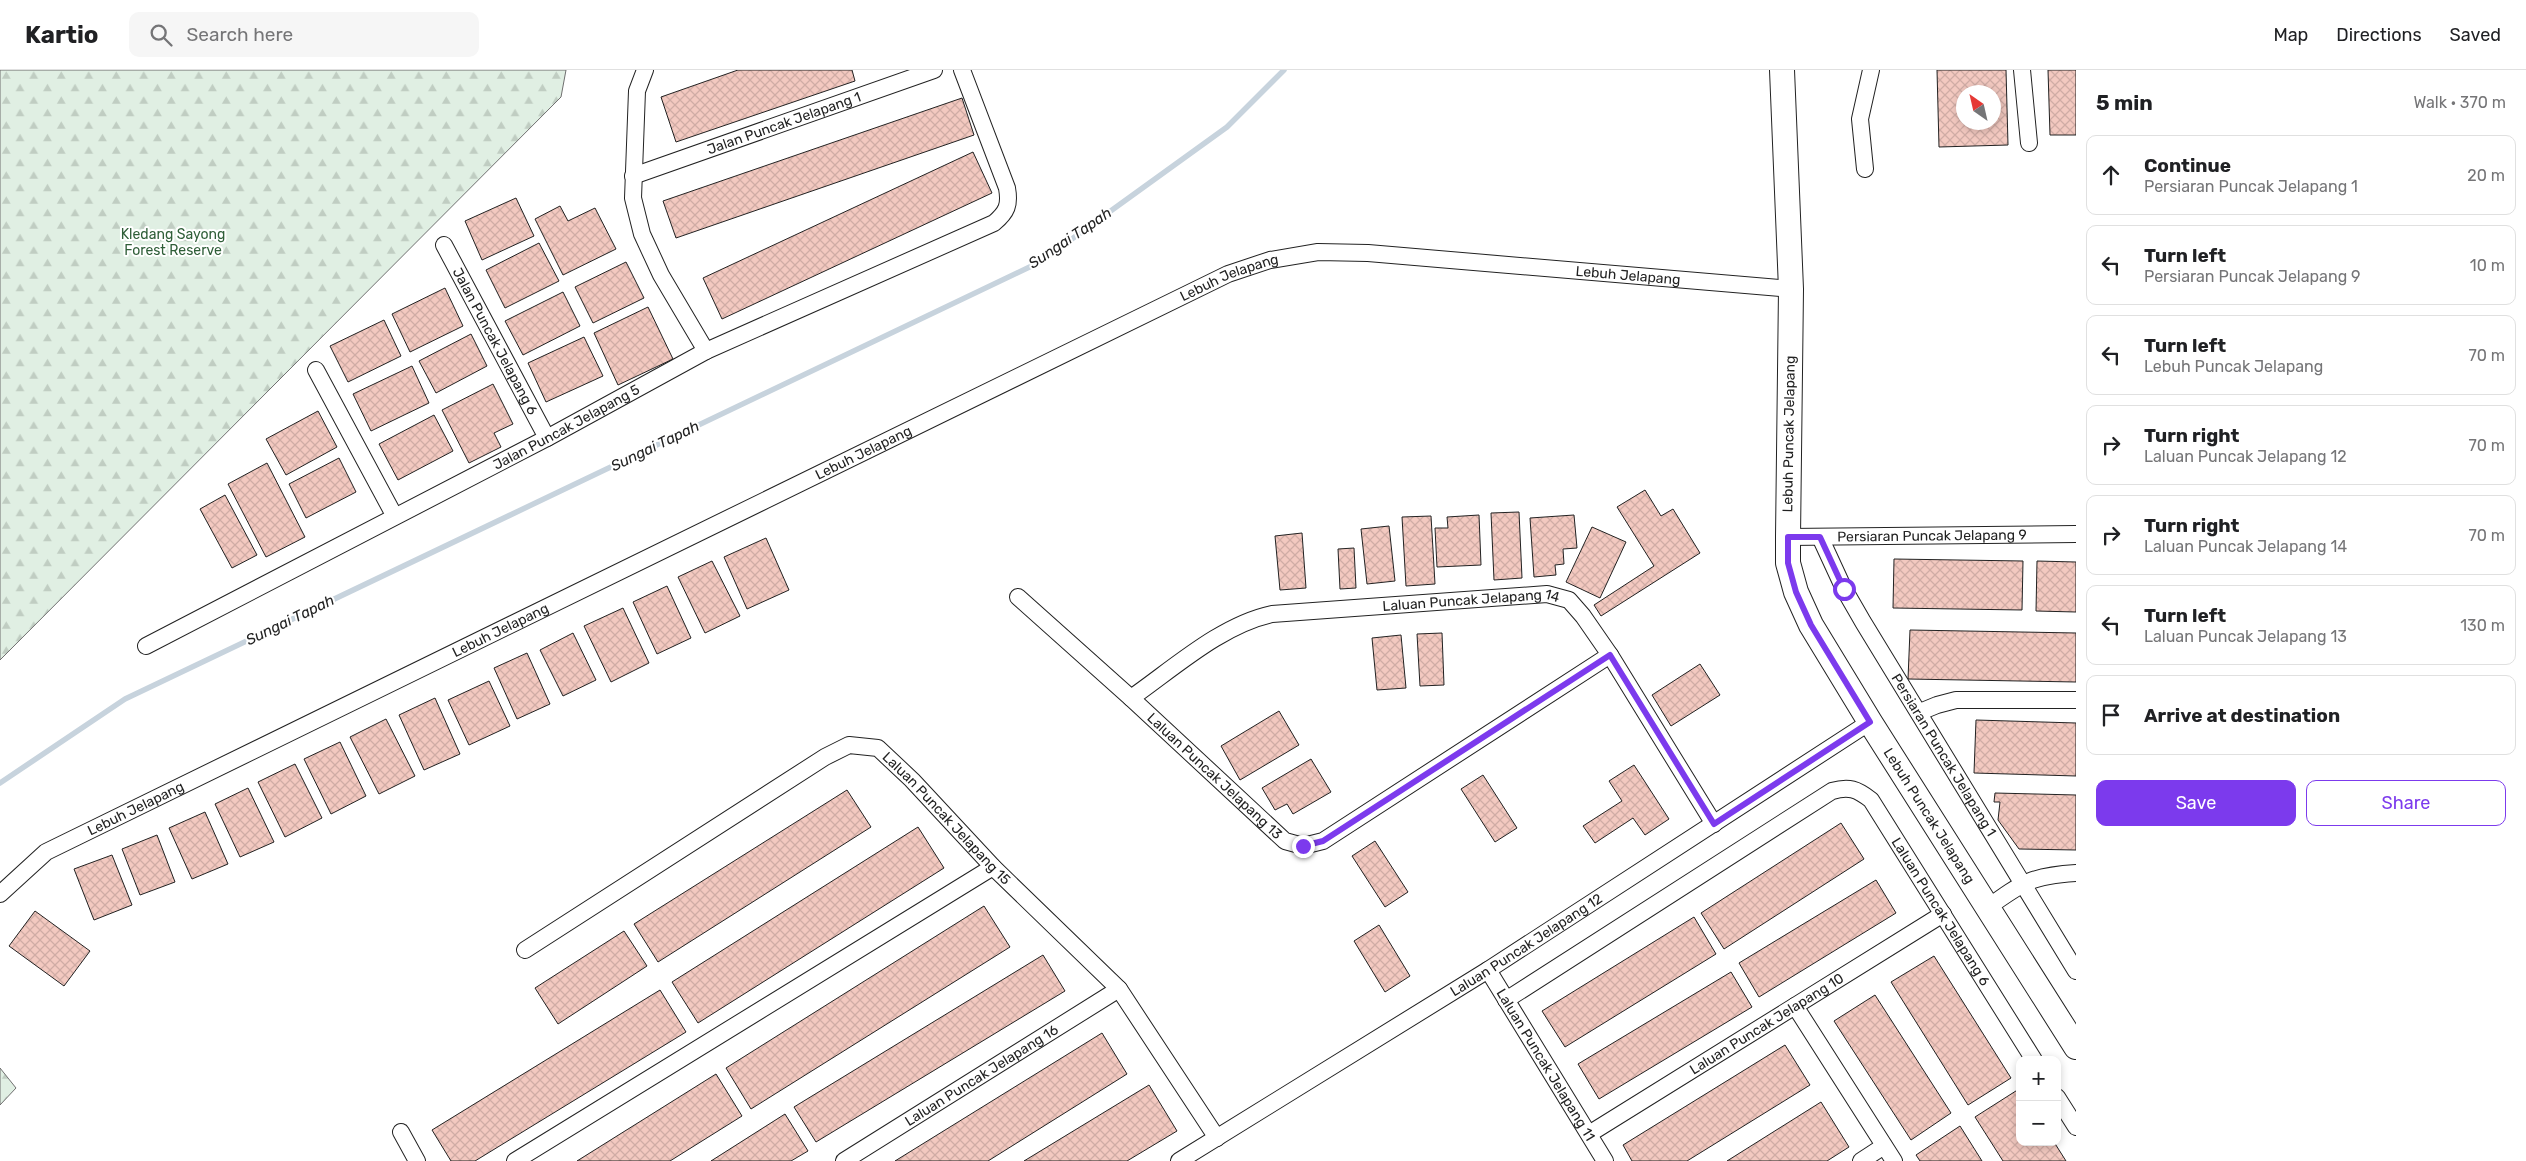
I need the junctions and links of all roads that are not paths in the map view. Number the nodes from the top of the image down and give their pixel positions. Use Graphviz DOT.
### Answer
graph roads {
  1 [pos="645,70"];
  2 [pos="934,70"];
  3 [pos="962,70"];
  4 [pos="1782,70"];
  5 [pos="1871,70"];
  6 [pos="2022,70"];
  7 [pos="2029,143"];
  8 [pos="1865,168"];
  9 [pos="633,176"];
  10 [pos="444,245"];
  11 [pos="1791,289"];
  12 [pos="706,351"];
  13 [pos="316,370"];
  14 [pos="547,438"];
  15 [pos="394,515"];
  16 [pos="2076,534"];
  17 [pos="1788,537"];
  18 [pos="1820,537"];
  19 [pos="1018,597"];
  20 [pos="146,646"];
  21 [pos="1610,655"];
  22 [pos="1131,698"];
  23 [pos="2076,700"];
  24 [pos="1920,712"];
  25 [pos="1870,722"];
  26 [pos="1714,824"];
  27 [pos="993,867"];
  28 [pos="2076,873"];
  29 [pos="2022,883"];
  30 [pos="0,894"];
  31 [pos="1987,908"];
  32 [pos="1943,914"];
  33 [pos="526,950"];
  34 [pos="1488,970"];
  35 [pos="2076,970"];
  36 [pos="1119,989"];
  37 [pos="1506,1000"];
  38 [pos="1795,1006"];
  39 [pos="2076,1047"];
  40 [pos="2032,1056"];
  41 [pos="2060,1101"];
  42 [pos="2076,1127"];
  43 [pos="401,1132"];
  44 [pos="1589,1134"];
  45 [pos="1216,1138"];
  46 [pos="1884,1146"];
  47 [pos="417,1161"];
  48 [pos="516,1161"];
  49 [pos="844,1161"];
  50 [pos="1179,1161"];
  51 [pos="1605,1161"];
  52 [pos="1861,1161"];
  53 [pos="1894,1161"];
  1 -- 9 [label="street"];
  2 -- 9 [label="street, Jalan Puncak Jelapang 1"];
  3 -- 12 [label="street, Jalan Puncak Jelapang 5"];
  4 -- 11 [label="street, Lebuh Puncak Jelapang"];
  5 -- 8 [label="street"];
  6 -- 7 [label="street"];
  9 -- 12 [label="street"];
  10 -- 14 [label="street, Jalan Puncak Jelapang 6"];
  11 -- 17 [label="street, Lebuh Puncak Jelapang"];
  11 -- 30 [label="street, Lebuh Jelapang"];
  12 -- 14 [label="street, Jalan Puncak Jelapang 5"];
  13 -- 15 [label="street"];
  14 -- 15 [label="street, Jalan Puncak Jelapang 5"];
  15 -- 20 [label="street, Jalan Puncak Jelapang 5"];
  16 -- 18 [label="street, Persiaran Puncak Jelapang 9"];
  17 -- 18 [label="street, Persiaran Puncak Jelapang 9"];
  17 -- 25 [label="street, Lebuh Puncak Jelapang"];
  18 -- 24 [label="street, Persiaran Puncak Jelapang 1"];
  19 -- 22 [label="street, Laluan Puncak Jelapang 13"];
  21 -- 22 [label="street, Laluan Puncak Jelapang 14"];
  21 -- 22 [label="street, Laluan Puncak Jelapang 13"];
  21 -- 26 [label="street, Laluan Puncak Jelapang 14"];
  23 -- 24 [label="street"];
  24 -- 29 [label="street, Persiaran Puncak Jelapang 1"];
  25 -- 26 [label="street, Laluan Puncak Jelapang 12"];
  25 -- 31 [label="street, Lebuh Puncak Jelapang"];
  26 -- 34 [label="street, Laluan Puncak Jelapang 12"];
  27 -- 33 [label="street, Laluan Puncak Jelapang 15"];
  27 -- 36 [label="street, Laluan Puncak Jelapang 15"];
  27 -- 48 [label="street"];
  28 -- 29 [label="street"];
  29 -- 31 [label="street"];
  29 -- 35 [label="street, Persiaran Puncak Jelapang 1"];
  31 -- 39 [label="street, Lebuh Puncak Jelapang"];
  32 -- 37 [label="street, Laluan Puncak Jelapang 6"];
  32 -- 38 [label="street, Laluan Puncak Jelapang 10"];
  32 -- 40 [label="street, Laluan Puncak Jelapang 6"];
  34 -- 37 [label="street, Laluan Puncak Jelapang 11"];
  34 -- 45 [label="street, Laluan Puncak Jelapang 12"];
  36 -- 45 [label="street, Laluan Puncak Jelapang 15"];
  36 -- 49 [label="street, Laluan Puncak Jelapang 16"];
  37 -- 44 [label="street, Laluan Puncak Jelapang 11"];
  38 -- 44 [label="street, Laluan Puncak Jelapang 10"];
  38 -- 46 [label="street"];
  41 -- 42 [label="street"];
  43 -- 47 [label="street"];
  44 -- 51 [label="street, Laluan Puncak Jelapang 11"];
  45 -- 50 [label="street, Laluan Puncak Jelapang 12"];
  46 -- 52 [label="street"];
  46 -- 53 [label="street"];
}
